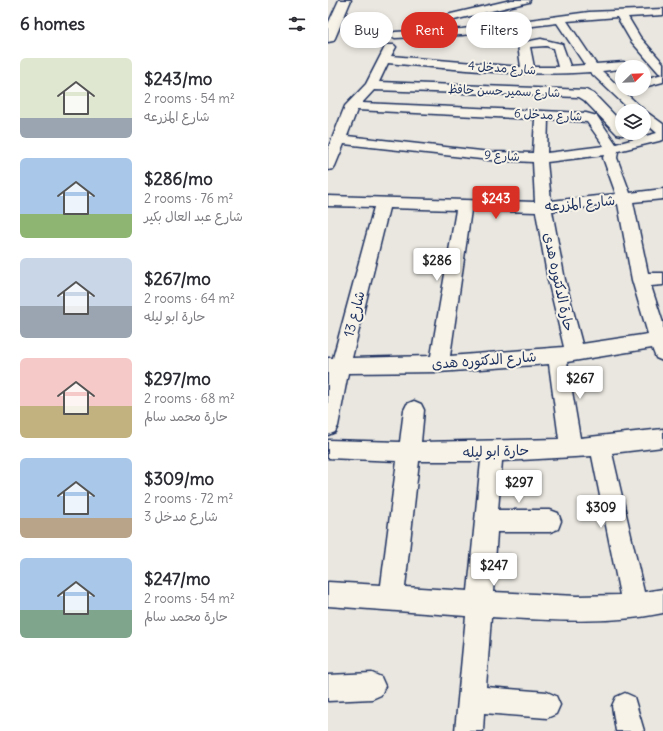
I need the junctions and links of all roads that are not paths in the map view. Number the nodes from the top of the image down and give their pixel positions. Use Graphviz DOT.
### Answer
graph roads {
  1 [pos="345,0"];
  2 [pos="526,0"];
  3 [pos="622,0"];
  4 [pos="624,13"];
  5 [pos="662,14"];
  6 [pos="559,18"];
  7 [pos="395,35"];
  8 [pos="328,38"];
  9 [pos="384,59"];
  10 [pos="615,66"];
  11 [pos="528,70"];
  12 [pos="594,70"];
  13 [pos="662,70"];
  14 [pos="544,71"];
  15 [pos="565,71"];
  16 [pos="651,78"];
  17 [pos="371,86"];
  18 [pos="615,87"];
  19 [pos="543,92"];
  20 [pos="625,96"];
  21 [pos="632,104"];
  22 [pos="352,106"];
  23 [pos="542,115"];
  24 [pos="651,121"];
  25 [pos="615,125"];
  26 [pos="663,131"];
  27 [pos="651,136"];
  28 [pos="663,136"];
  29 [pos="339,140"];
  30 [pos="621,140"];
  31 [pos="612,148"];
  32 [pos="540,158"];
  33 [pos="328,166"];
  34 [pos="663,194"];
  35 [pos="625,199"];
  36 [pos="328,200"];
  37 [pos="383,203"];
  38 [pos="464,205"];
  39 [pos="545,207"];
  40 [pos="663,279"];
  41 [pos="641,280"];
  42 [pos="661,344"];
  43 [pos="566,354"];
  44 [pos="439,364"];
  45 [pos="334,367"];
  46 [pos="414,410"];
  47 [pos="328,426"];
  48 [pos="663,438"];
  49 [pos="600,445"];
  50 [pos="571,448"];
  51 [pos="328,449"];
  52 [pos="409,452"];
  53 [pos="492,452"];
  54 [pos="487,521"];
  55 [pos="550,521"];
  56 [pos="328,594"];
  57 [pos="392,598"];
  58 [pos="480,604"];
  59 [pos="662,604"];
  60 [pos="635,606"];
  61 [pos="372,686"];
  62 [pos="328,688"];
  63 [pos="472,699"];
  64 [pos="547,705"];
  65 [pos="470,731"];
  1 -- 8 [label="street"];
  2 -- 7 [label="street"];
  3 -- 4 [label="street"];
  4 -- 5 [label="street"];
  4 -- 6 [label="street"];
  4 -- 13 [label="street"];
  6 -- 7 [label="street"];
  6 -- 12 [label="street"];
  7 -- 9 [label="street"];
  9 -- 11 [label="street, شارع مدخل 4"];
  9 -- 17 [label="street"];
  10 -- 12 [label="street, شارع مدخل 4"];
  11 -- 14 [label="street, شارع مدخل 4"];
  11 -- 15 [label="street"];
  12 -- 15 [label="street, شارع مدخل 4"];
  12 -- 18 [label="street"];
  13 -- 16 [label="street"];
  14 -- 15 [label="street, شارع مدخل 4"];
  14 -- 19 [label="street"];
  17 -- 19 [label="street, شارع سمير حسن حافظ"];
  17 -- 22 [label="street"];
  19 -- 25 [label="street, شارع سمير حسن حافظ"];
  20 -- 21 [label="street"];
  22 -- 23 [label="street, شارع مدخل 6"];
  22 -- 29 [label="street"];
  23 -- 31 [label="street, شارع مدخل 6"];
  23 -- 32 [label="street, حارة الدكتوره هدى"];
  24 -- 26 [label="street"];
  27 -- 28 [label="street, شارع 9"];
  29 -- 32 [label="street, شارع 9"];
  29 -- 33 [label="street"];
  30 -- 31 [label="street, شارع 9"];
  31 -- 32 [label="street, شارع 9"];
  31 -- 35 [label="street"];
  32 -- 39 [label="street, حارة الدكتوره هدى"];
  34 -- 35 [label="street, شارع المزرعه"];
  35 -- 39 [label="street, شارع المزرعه"];
  35 -- 41 [label="street"];
  36 -- 37 [label="street, شارع المزرعه"];
  37 -- 38 [label="street, شارع المزرعه"];
  37 -- 45 [label="street, شارع 13"];
  38 -- 39 [label="street, شارع المزرعه"];
  38 -- 44 [label="street"];
  39 -- 43 [label="street, حارة الدكتوره هدى"];
  40 -- 41 [label="street"];
  41 -- 42 [label="street"];
  42 -- 43 [label="street, شارع الدكتوره هدى"];
  43 -- 44 [label="street, شارع الدكتوره هدى"];
  43 -- 50 [label="street, حارة الدكتوره هدى"];
  44 -- 45 [label="street, شارع الدكتوره هدى"];
  45 -- 47 [label="street, شارع 13"];
  46 -- 52 [label="street"];
  48 -- 49 [label="street, حارة ابو ليله"];
  49 -- 50 [label="street, حارة ابو ليله"];
  49 -- 60 [label="street"];
  50 -- 53 [label="street, حارة ابو ليله"];
  51 -- 52 [label="street, حارة ابو ليله"];
  52 -- 53 [label="street, حارة ابو ليله"];
  52 -- 57 [label="street"];
  53 -- 54 [label="street"];
  54 -- 55 [label="street"];
  54 -- 58 [label="street"];
  56 -- 57 [label="street"];
  57 -- 58 [label="street"];
  58 -- 60 [label="street"];
  58 -- 63 [label="street"];
  59 -- 60 [label="street"];
  61 -- 62 [label="street"];
  63 -- 64 [label="street"];
  63 -- 65 [label="street"];
}
